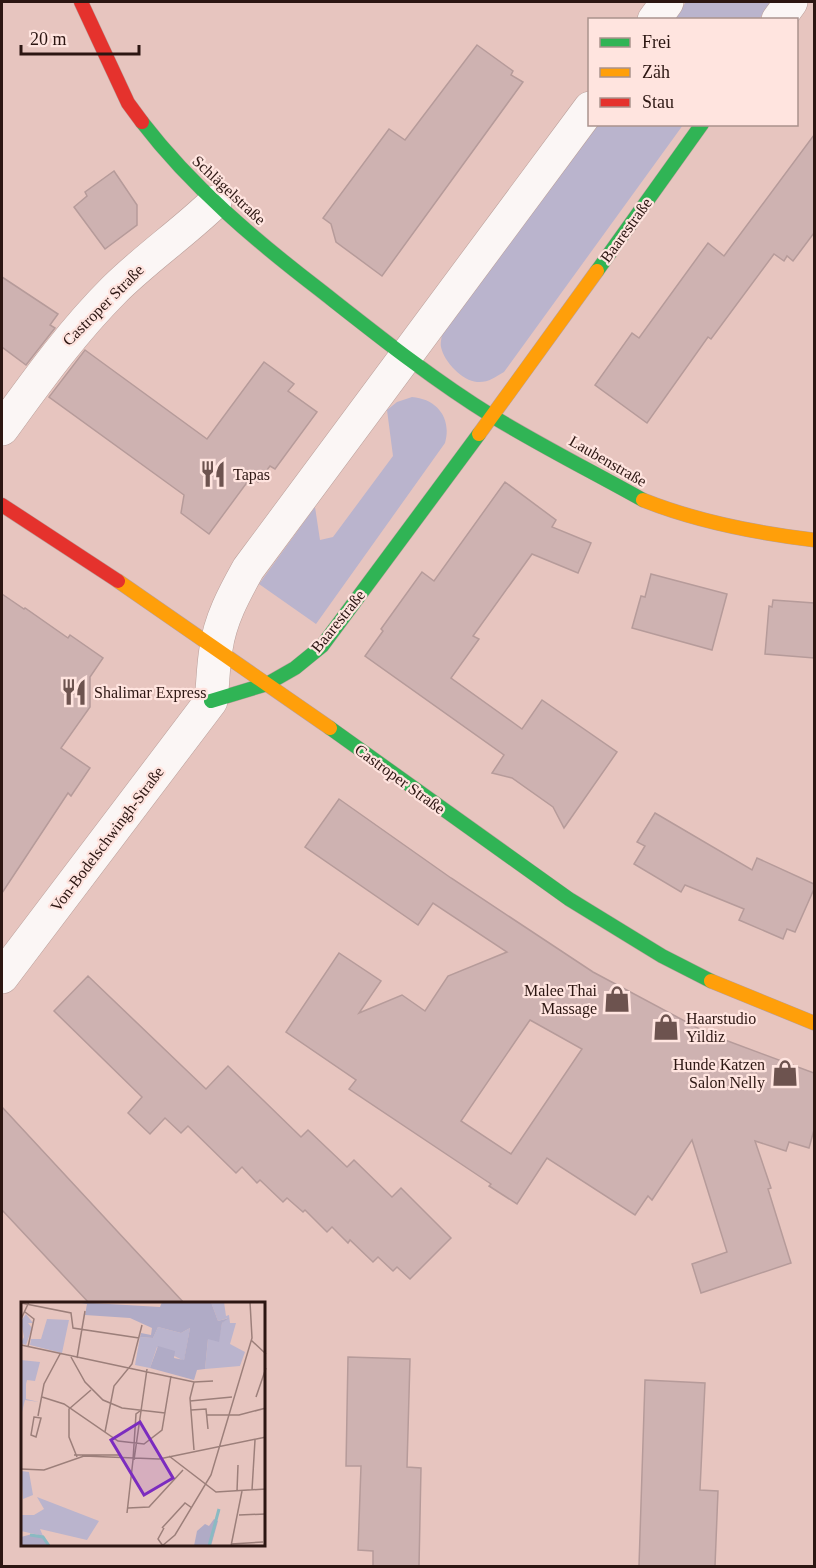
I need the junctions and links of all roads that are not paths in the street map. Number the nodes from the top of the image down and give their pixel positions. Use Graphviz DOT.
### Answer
graph roads {
  1 [pos="81,2"];
  2 [pos="667,2"];
  3 [pos="791,2"];
  4 [pos="655,18"];
  5 [pos="779,18"];
  6 [pos="588,111"];
  7 [pos="701,126"];
  8 [pos="214,202"];
  9 [pos="407,358"];
  10 [pos="492,416"];
  11 [pos="3,424"];
  12 [pos="2,506"];
  13 [pos="814,540"];
  14 [pos="216,648"];
  15 [pos="267,684"];
  16 [pos="211,701"];
  17 [pos="2,977"];
  18 [pos="814,1023"];
  1 -- 8 [label="street, Schlägelstraße"];
  2 -- 4 [label="street"];
  3 -- 5 [label="street"];
  6 -- 9 [label="street"];
  7 -- 10 [label="street, Baarestraße"];
  8 -- 9 [label="street, Schlägelstraße"];
  8 -- 11 [label="street, Castroper Straße"];
  9 -- 10 [label="street, Laubenstraße"];
  9 -- 14 [label="street"];
  10 -- 13 [label="street, Laubenstraße"];
  10 -- 15 [label="street, Baarestraße"];
  12 -- 14 [label="street, Castroper Straße"];
  14 -- 15 [label="street, Castroper Straße"];
  14 -- 16 [label="street"];
  15 -- 16 [label="street, Baarestraße"];
  15 -- 18 [label="street, Castroper Straße"];
  16 -- 17 [label="street, Von-Bodelschwingh-Straße"];
}
